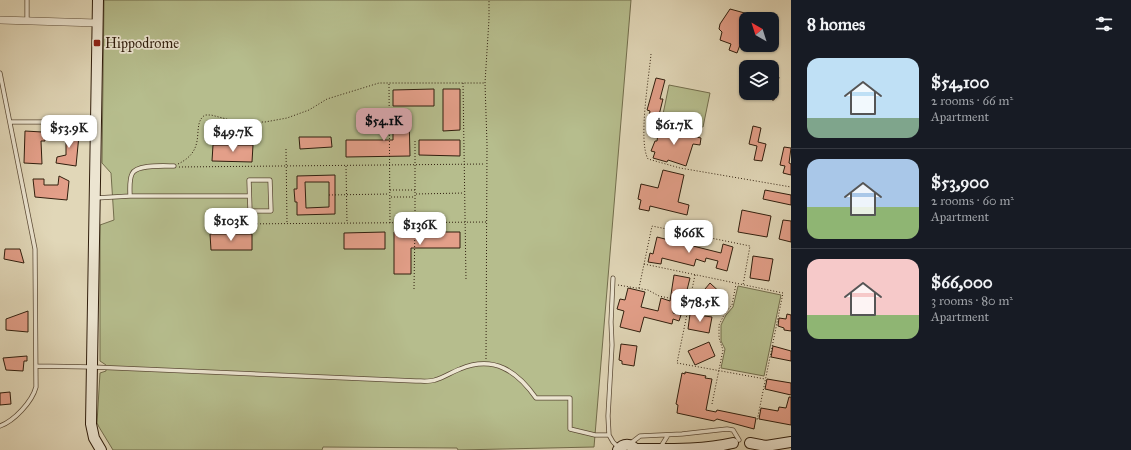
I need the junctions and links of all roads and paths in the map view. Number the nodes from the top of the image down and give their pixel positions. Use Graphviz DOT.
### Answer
graph roads {
  1 [pos="27,0"];
  2 [pos="98,0"];
  3 [pos="489,0"];
  4 [pos="0,20"];
  5 [pos="27,21"];
  6 [pos="97,23"];
  7 [pos="651,54"];
  8 [pos="0,73"];
  9 [pos="485,82"];
  10 [pos="389,83"];
  11 [pos="463,83"];
  12 [pos="10,122"];
  13 [pos="95,122"];
  14 [pos="414,139"];
  15 [pos="286,149"];
  16 [pos="486,164"];
  17 [pos="389,165"];
  18 [pos="415,165"];
  19 [pos="464,165"];
  20 [pos="174,166"];
  21 [pos="286,166"];
  22 [pos="346,166"];
  23 [pos="791,187"];
  24 [pos="390,190"];
  25 [pos="415,190"];
  26 [pos="464,193"];
  27 [pos="347,194"];
  28 [pos="390,194"];
  29 [pos="415,194"];
  30 [pos="329,195"];
  31 [pos="130,196"];
  32 [pos="249,196"];
  33 [pos="390,197"];
  34 [pos="415,197"];
  35 [pos="94,198"];
  36 [pos="486,222"];
  37 [pos="390,223"];
  38 [pos="415,223"];
  39 [pos="465,223"];
  40 [pos="236,224"];
  41 [pos="287,224"];
  42 [pos="347,224"];
  43 [pos="644,264"];
  44 [pos="695,275"];
  45 [pos="613,278"];
  46 [pos="466,280"];
  47 [pos="736,283"];
  48 [pos="613,284"];
  49 [pos="742,285"];
  50 [pos="639,288"];
  51 [pos="414,289"];
  52 [pos="689,302"];
  53 [pos="486,364"];
  54 [pos="36,366"];
  55 [pos="93,367"];
  56 [pos="719,371"];
  57 [pos="766,379"];
  58 [pos="712,404"];
  59 [pos="757,421"];
  60 [pos="0,426"];
  61 [pos="609,435"];
  62 [pos="668,435"];
  63 [pos="791,442"];
  64 [pos="734,444"];
  65 [pos="752,447"];
  66 [pos="634,448"];
  67 [pos="619,449"];
  68 [pos="660,449"];
  69 [pos="101,450"];
  1 -- 5 [label="lane"];
  2 -- 6 [label="main road"];
  3 -- 9 [label="path"];
  4 -- 5 [label="street"];
  5 -- 6 [label="street"];
  6 -- 13 [label="main road"];
  7 -- 23 [label="path"];
  8 -- 12 [label="lane"];
  9 -- 11 [label="path"];
  9 -- 16 [label="path"];
  10 -- 11 [label="path"];
  10 -- 17 [label="path"];
  10 -- 20 [label="path"];
  11 -- 19 [label="path"];
  12 -- 13 [label="lane"];
  12 -- 54 [label="lane"];
  13 -- 35 [label="main road"];
  14 -- 18 [label="path"];
  15 -- 21 [label="path"];
  16 -- 19 [label="path"];
  16 -- 36 [label="path"];
  17 -- 18 [label="path"];
  17 -- 22 [label="path"];
  17 -- 24 [label="path"];
  18 -- 19 [label="path"];
  18 -- 25 [label="path"];
  19 -- 26 [label="path"];
  20 -- 21 [label="path"];
  20 -- 31 [label="lane"];
  21 -- 22 [label="path"];
  21 -- 41 [label="path"];
  22 -- 27 [label="path"];
  24 -- 25 [label="path"];
  24 -- 28 [label="path"];
  25 -- 29 [label="path"];
  26 -- 29 [label="path"];
  26 -- 39 [label="path"];
  27 -- 28 [label="path"];
  27 -- 30 [label="path"];
  27 -- 42 [label="path"];
  28 -- 33 [label="path"];
  29 -- 34 [label="path"];
  31 -- 32 [label="lane"];
  31 -- 35 [label="lane"];
  32 -- 32 [label="lane"];
  33 -- 34 [label="path"];
  33 -- 37 [label="path"];
  34 -- 38 [label="path"];
  35 -- 55 [label="main road"];
  36 -- 39 [label="path"];
  36 -- 53 [label="path"];
  37 -- 38 [label="path"];
  37 -- 42 [label="path"];
  38 -- 39 [label="path"];
  38 -- 51 [label="path"];
  39 -- 46 [label="path"];
  40 -- 41 [label="path"];
  41 -- 42 [label="path"];
  43 -- 44 [label="path"];
  43 -- 49 [label="path"];
  43 -- 50 [label="path"];
  44 -- 47 [label="path"];
  44 -- 52 [label="path"];
  45 -- 48 [label="lane"];
  47 -- 49 [label="path"];
  47 -- 56 [label="path"];
  48 -- 50 [label="path"];
  48 -- 61 [label="lane"];
  49 -- 57 [label="path"];
  50 -- 52 [label="path"];
  52 -- 56 [label="path"];
  53 -- 55 [label="lane"];
  53 -- 61 [label="lane"];
  54 -- 55 [label="lane"];
  54 -- 60 [label="lane"];
  55 -- 69 [label="main road"];
  56 -- 57 [label="path"];
  56 -- 58 [label="path"];
  57 -- 59 [label="path"];
  61 -- 67 [label="lane"];
  62 -- 64 [label="lane"];
  62 -- 66 [label="lane"];
  62 -- 68 [label="lane"];
  63 -- 65 [label="main road"];
  64 -- 65 [label="main road"];
  64 -- 68 [label="main road"];
  66 -- 67 [label="main road"];
  66 -- 68 [label="main road"];
}
